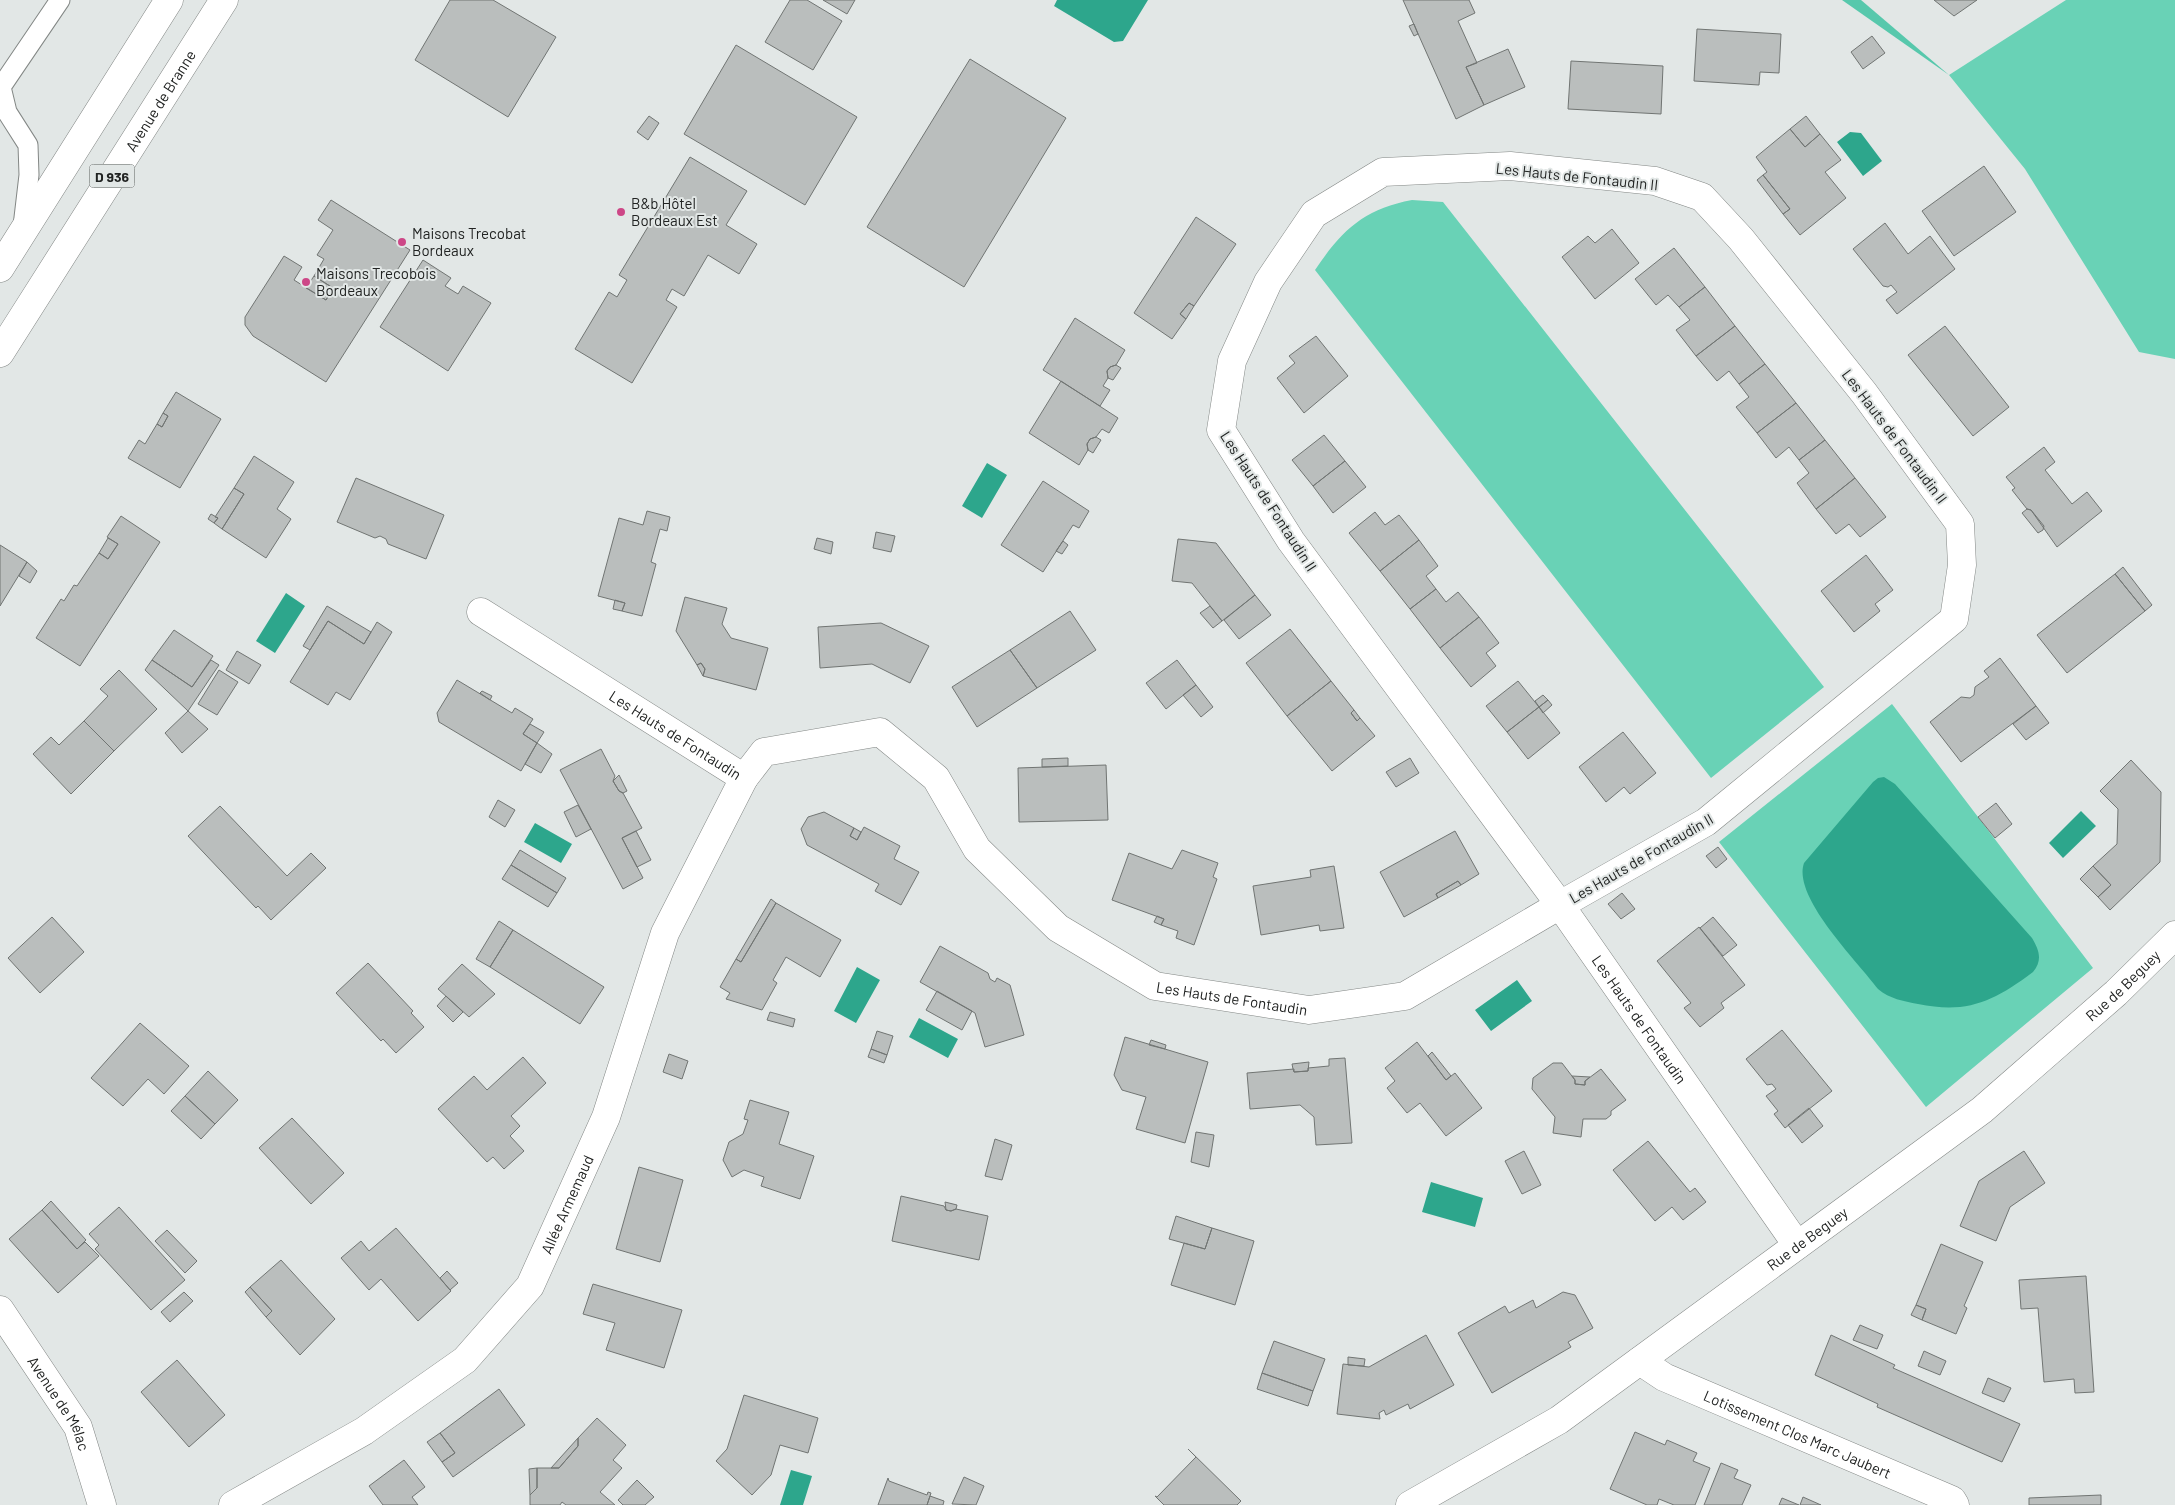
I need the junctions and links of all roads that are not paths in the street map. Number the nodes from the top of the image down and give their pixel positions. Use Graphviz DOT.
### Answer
graph roads {
  1 [pos="60,0"];
  2 [pos="169,0"];
  3 [pos="224,0"];
  4 [pos="23,232"];
  5 [pos="0,268"];
  6 [pos="0,353"];
  7 [pos="481,612"];
  8 [pos="744,778"];
  9 [pos="1560,904"];
  10 [pos="2175,934"];
  11 [pos="1797,1245"];
  12 [pos="0,1310"];
  13 [pos="1640,1361"];
  14 [pos="102,1505"];
  15 [pos="233,1505"];
  16 [pos="1410,1505"];
  17 [pos="1956,1505"];
  1 -- 4 [label="lane"];
  2 -- 4 [label="street, D 936"];
  3 -- 6 [label="street, Avenue de Branne / D 936"];
  4 -- 5 [label="street, D 936"];
  7 -- 8 [label="street, Les Hauts de Fontaudin"];
  8 -- 9 [label="street, Les Hauts de Fontaudin"];
  8 -- 15 [label="street, Allée Armemaud"];
  9 -- 9 [label="street, Les Hauts de Fontaudin II"];
  9 -- 11 [label="street, Les Hauts de Fontaudin"];
  10 -- 11 [label="street, Rue de Beguey"];
  11 -- 13 [label="street, Rue de Beguey"];
  12 -- 14 [label="street, Avenue de Mélac"];
  13 -- 16 [label="street, Rue de Beguey"];
  13 -- 17 [label="street, Lotissement Clos Marc Jaubert"];
}
